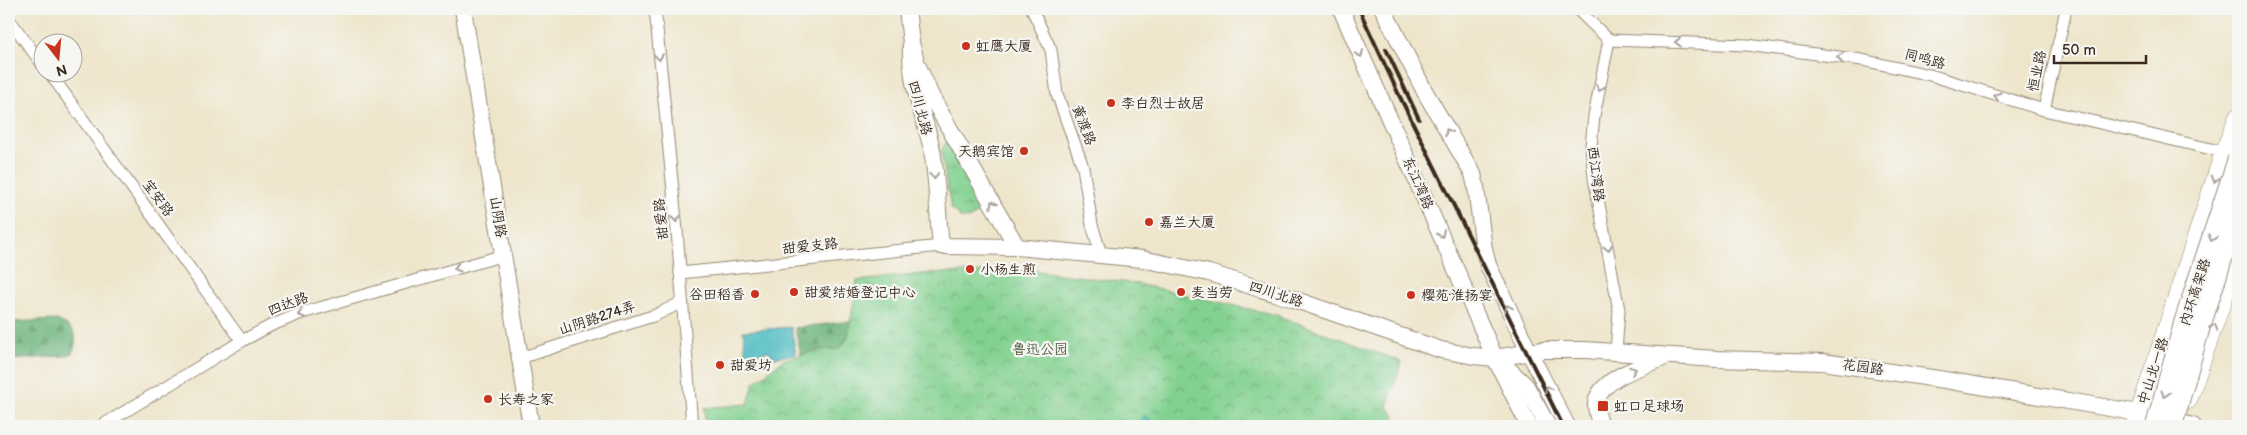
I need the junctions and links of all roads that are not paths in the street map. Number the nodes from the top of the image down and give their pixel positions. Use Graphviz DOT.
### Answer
graph roads {
  1 [pos="463,9"];
  2 [pos="655,9"];
  3 [pos="906,9"];
  4 [pos="1032,9"];
  5 [pos="1341,9"];
  6 [pos="1383,9"];
  7 [pos="1577,9"];
  8 [pos="2066,9"];
  9 [pos="9,19"];
  10 [pos="1610,40"];
  11 [pos="911,43"];
  12 [pos="32,50"];
  13 [pos="56,82"];
  14 [pos="2044,110"];
  15 [pos="2238,117"];
  16 [pos="954,133"];
  17 [pos="931,147"];
  18 [pos="2231,155"];
  19 [pos="2238,209"];
  20 [pos="941,246"];
  21 [pos="1017,247"];
  22 [pos="1101,254"];
  23 [pos="504,255"];
  24 [pos="2238,256"];
  25 [pos="680,273"];
  26 [pos="682,302"];
  27 [pos="242,341"];
  28 [pos="1529,352"];
  29 [pos="1616,352"];
  30 [pos="1669,356"];
  31 [pos="520,358"];
  32 [pos="1495,358"];
  33 [pos="2137,420"];
  34 [pos="2181,425"];
  35 [pos="101,426"];
  36 [pos="531,426"];
  37 [pos="692,426"];
  38 [pos="1529,426"];
  39 [pos="1548,426"];
  40 [pos="1567,426"];
  41 [pos="1601,426"];
  42 [pos="2156,426"];
  1 -- 23 [label="main road, 山阴路"];
  2 -- 25 [label="street, 甜爱路, one-way"];
  3 -- 11 [label="main road, 四川北路"];
  4 -- 22 [label="street, 黄渡路"];
  5 -- 32 [label="main road, 东江湾路, one-way"];
  28 -- 6 [label="main road, one-way"];
  7 -- 10 [label="street"];
  8 -- 14 [label="street, 恒业路"];
  9 -- 12 [label="street"];
  14 -- 10 [label="street, 同鸣路, one-way"];
  10 -- 29 [label="street, 西江湾路, one-way"];
  11 -- 16 [label="main road, 四川北路"];
  11 -- 17 [label="main road, 四川北路"];
  13 -- 27 [label="street, 宝安路"];
  14 -- 18 [label="street, 同鸣路"];
  15 -- 18 [label="main road, 中山北一路"];
  16 -- 17 [label="main road"];
  21 -- 16 [label="main road, 四川北路, one-way"];
  17 -- 20 [label="main road, 四川北路, one-way"];
  18 -- 33 [label="main road, 中山北一路, one-way"];
  18 -- 42 [label="highway, 内环高架路, one-way, bridge"];
  19 -- 34 [label="highway, 内环高架路, bridge"];
  20 -- 21 [label="main road, 四川北路"];
  20 -- 25 [label="street, 甜爱支路"];
  21 -- 22 [label="main road, 四川北路"];
  22 -- 32 [label="main road, 四川北路"];
  23 -- 27 [label="street, 四达路, one-way"];
  23 -- 31 [label="main road, 山阴路"];
  34 -- 24 [label="main road, one-way"];
  25 -- 26 [label="street, 甜爱路"];
  26 -- 31 [label="street, 山阴路274弄"];
  26 -- 37 [label="street, 甜爱路"];
  27 -- 35 [label="street, 四达路"];
  28 -- 29 [label="main road, 花园路"];
  28 -- 32 [label="main road, 四川北路"];
  40 -- 28 [label="main road, one-way"];
  29 -- 30 [label="main road, 花园路"];
  30 -- 33 [label="main road, 花园路"];
  41 -- 30 [label="main road, one-way"];
  31 -- 36 [label="main road, 山阴路"];
  32 -- 38 [label="main road, 东江湾路"];
  32 -- 39 [label="main road, 东江湾路"];
  33 -- 34 [label="main road, 花园路"];
}
